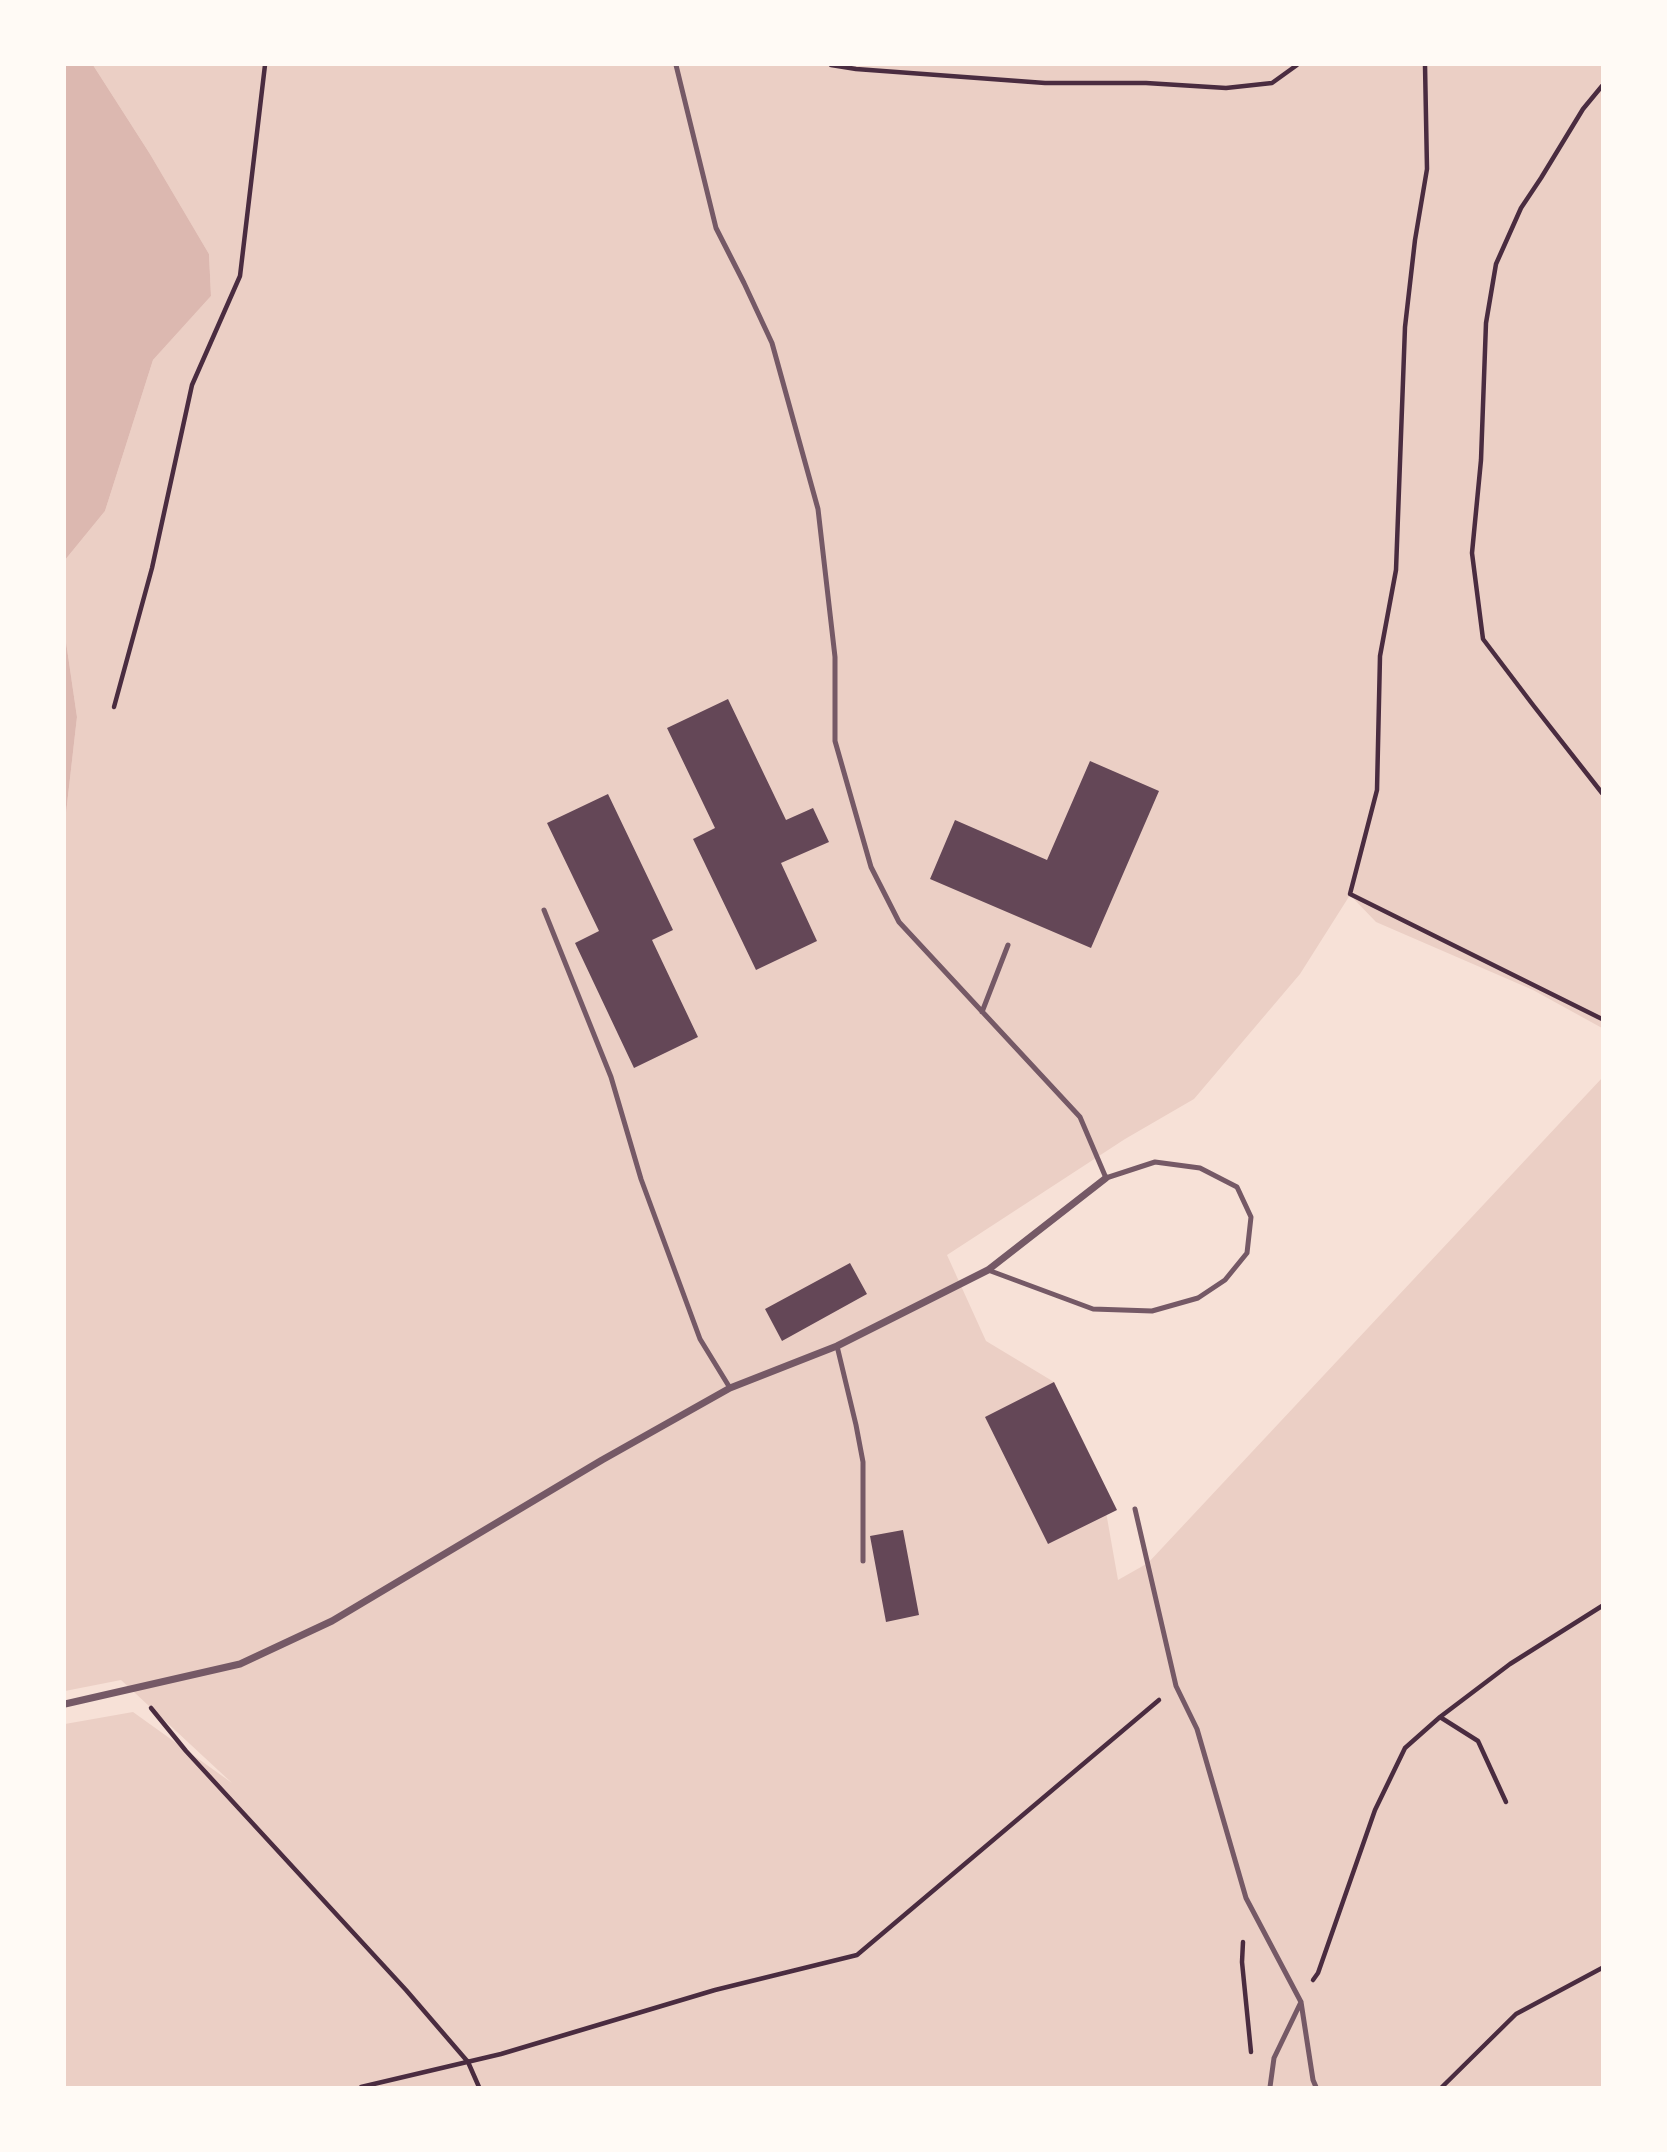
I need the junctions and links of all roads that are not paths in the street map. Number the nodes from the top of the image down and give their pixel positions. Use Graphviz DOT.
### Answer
graph roads {
  1 [pos="676,65"];
  2 [pos="544,910"];
  3 [pos="1008,945"];
  4 [pos="982,1012"];
  5 [pos="1105,1178"];
  6 [pos="988,1270"];
  7 [pos="836,1346"];
  8 [pos="730,1388"];
  9 [pos="1135,1509"];
  10 [pos="863,1561"];
  11 [pos="65,1703"];
  12 [pos="1301,2002"];
  13 [pos="1270,2087"];
  14 [pos="1316,2087"];
  1 -- 4 [label="lane"];
  2 -- 8 [label="lane"];
  3 -- 4 [label="lane"];
  4 -- 5 [label="lane"];
  5 -- 6 [label="street"];
  5 -- 6 [label="lane"];
  6 -- 7 [label="street"];
  7 -- 8 [label="street"];
  7 -- 10 [label="lane"];
  8 -- 11 [label="street"];
  9 -- 12 [label="lane"];
  12 -- 13 [label="lane"];
  12 -- 14 [label="lane"];
}
